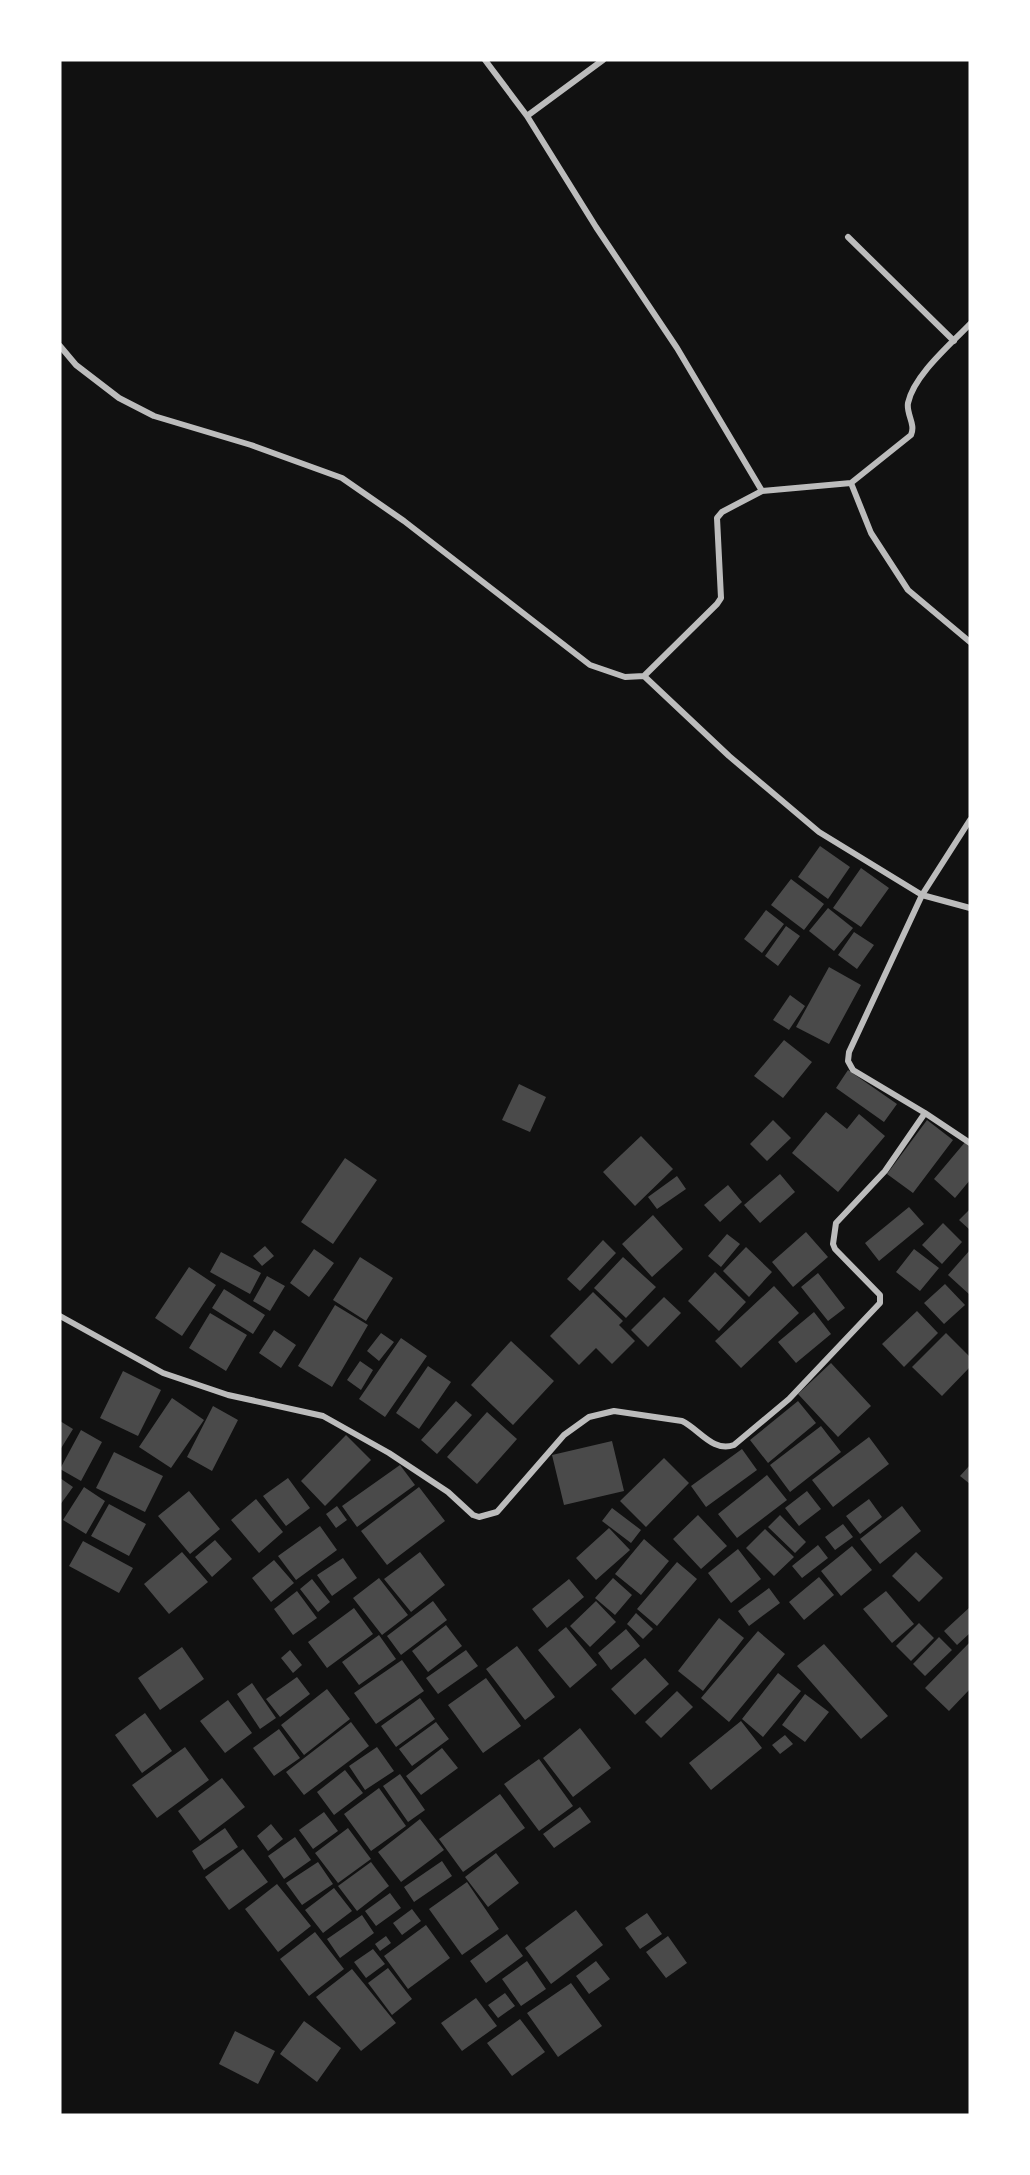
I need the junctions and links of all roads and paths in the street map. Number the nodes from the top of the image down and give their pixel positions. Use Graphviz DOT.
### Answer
graph roads {
  1 [pos="484,60"];
  2 [pos="603,60"];
  3 [pos="527,116"];
  4 [pos="848,237"];
  5 [pos="970,324"];
  6 [pos="954,340"];
  7 [pos="60,345"];
  8 [pos="850,483"];
  9 [pos="762,491"];
  10 [pos="970,642"];
  11 [pos="644,676"];
  12 [pos="970,820"];
  13 [pos="922,895"];
  14 [pos="970,908"];
  15 [pos="925,1113"];
  16 [pos="970,1143"];
  17 [pos="60,1316"];
  1 -- 3 [label="street"];
  2 -- 3 [label="street"];
  3 -- 9 [label="street"];
  4 -- 6 [label="street"];
  5 -- 6 [label="street"];
  6 -- 8 [label="street"];
  7 -- 11 [label="street"];
  8 -- 9 [label="street"];
  8 -- 10 [label="street"];
  9 -- 11 [label="street"];
  11 -- 13 [label="street"];
  12 -- 13 [label="street"];
  13 -- 14 [label="street"];
  13 -- 15 [label="street"];
  15 -- 16 [label="street"];
  15 -- 17 [label="street"];
}
